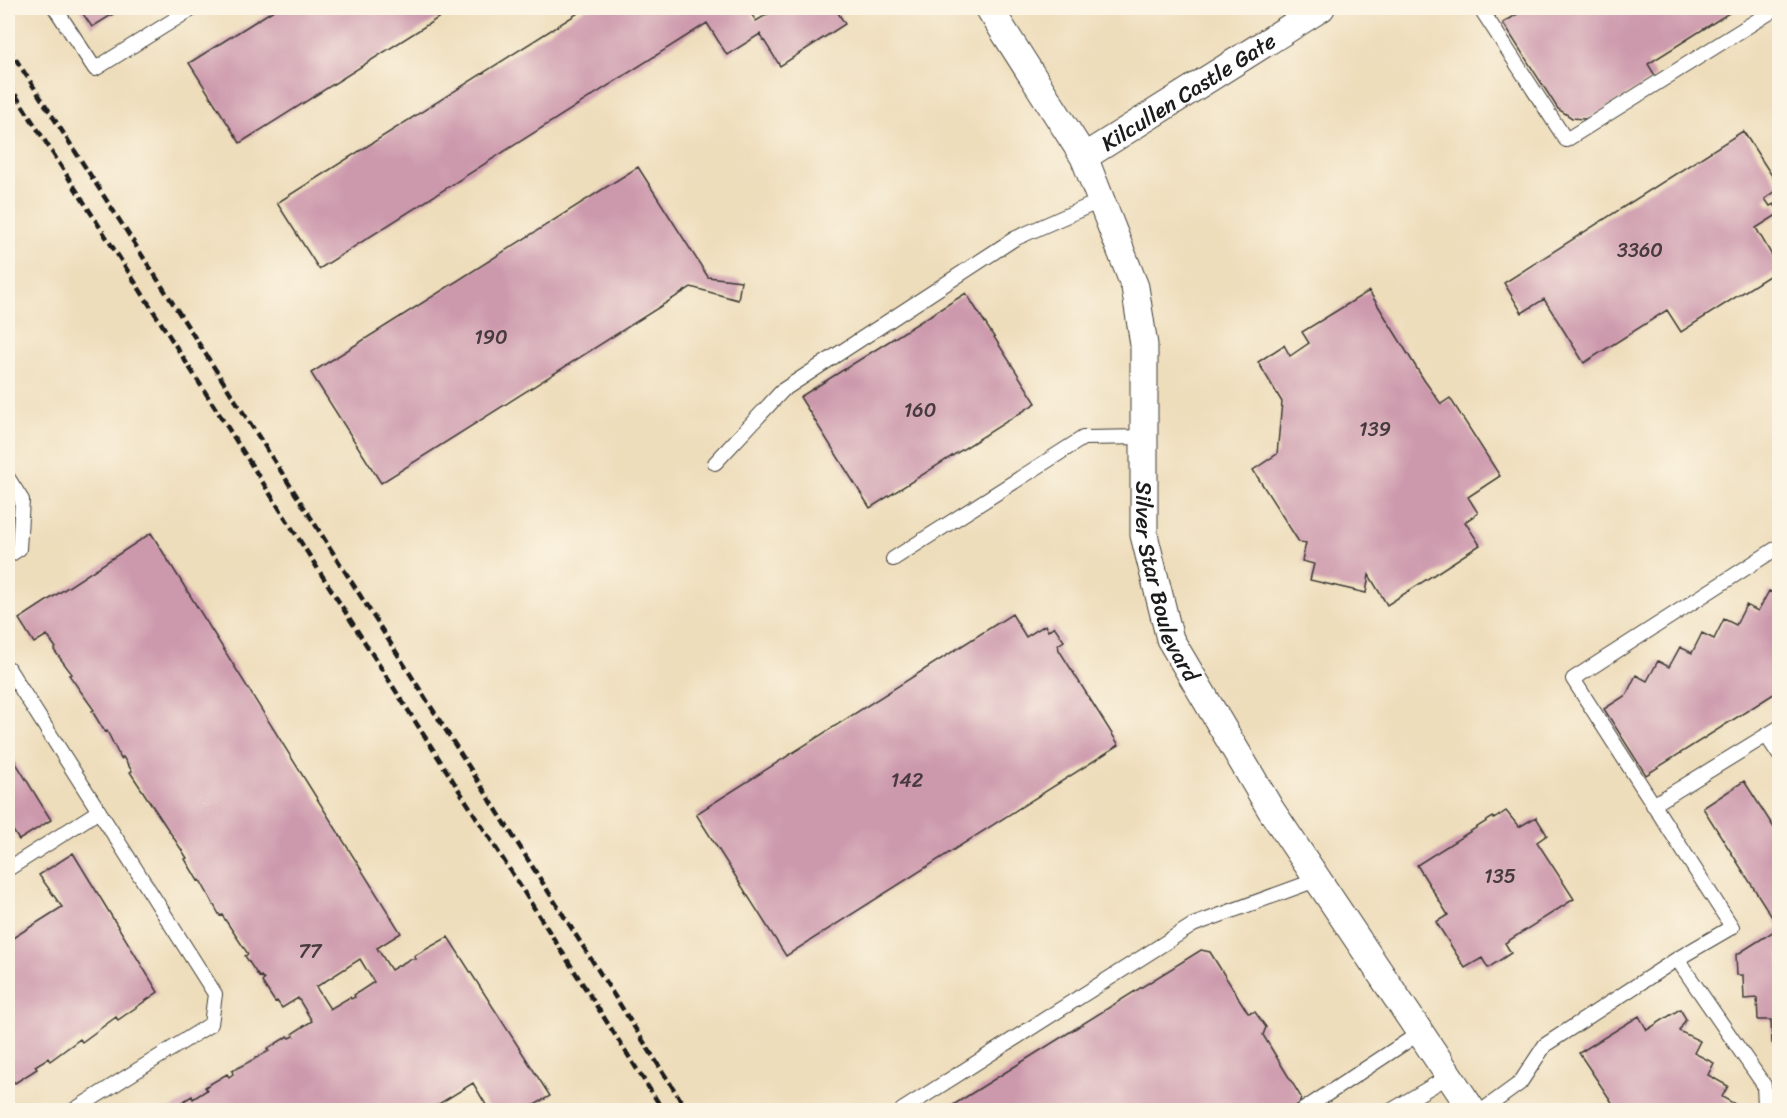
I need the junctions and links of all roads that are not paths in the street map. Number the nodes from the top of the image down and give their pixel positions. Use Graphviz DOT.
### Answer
graph roads {
  1 [pos="55,8"];
  2 [pos="193,8"];
  3 [pos="989,8"];
  4 [pos="1321,8"];
  5 [pos="1484,8"];
  6 [pos="1777,8"];
  7 [pos="1084,157"];
  8 [pos="1102,200"];
  9 [pos="1145,437"];
  10 [pos="715,463"];
  11 [pos="8,478"];
  12 [pos="1779,546"];
  13 [pos="8,556"];
  14 [pos="893,559"];
  15 [pos="8,668"];
  16 [pos="1779,727"];
  17 [pos="1766,735"];
  18 [pos="1779,756"];
  19 [pos="1653,805"];
  20 [pos="99,811"];
  21 [pos="8,869"];
  22 [pos="1319,879"];
  23 [pos="1677,959"];
  24 [pos="1421,1032"];
  25 [pos="1449,1076"];
  26 [pos="74,1110"];
  27 [pos="902,1110"];
  28 [pos="1303,1110"];
  29 [pos="1392,1110"];
  30 [pos="1472,1110"];
  31 [pos="1483,1110"];
  32 [pos="1762,1110"];
  1 -- 2 [label="lane"];
  3 -- 7 [label="street, Silver Star Boulevard"];
  4 -- 7 [label="street, Kilcullen Castle Gate"];
  5 -- 6 [label="lane"];
  7 -- 8 [label="street, Silver Star Boulevard"];
  8 -- 9 [label="street, Silver Star Boulevard"];
  8 -- 10 [label="lane"];
  9 -- 14 [label="lane"];
  9 -- 22 [label="street, Silver Star Boulevard"];
  11 -- 13 [label="lane"];
  12 -- 19 [label="lane"];
  15 -- 20 [label="lane"];
  16 -- 17 [label="lane"];
  17 -- 18 [label="lane"];
  17 -- 19 [label="lane"];
  19 -- 23 [label="lane"];
  20 -- 21 [label="lane"];
  20 -- 26 [label="lane"];
  22 -- 24 [label="street, Silver Star Boulevard"];
  22 -- 27 [label="lane"];
  23 -- 31 [label="lane"];
  23 -- 32 [label="lane"];
  24 -- 25 [label="street, Silver Star Boulevard"];
  24 -- 28 [label="lane"];
  25 -- 29 [label="lane"];
  25 -- 30 [label="street, Silver Star Boulevard"];
}
